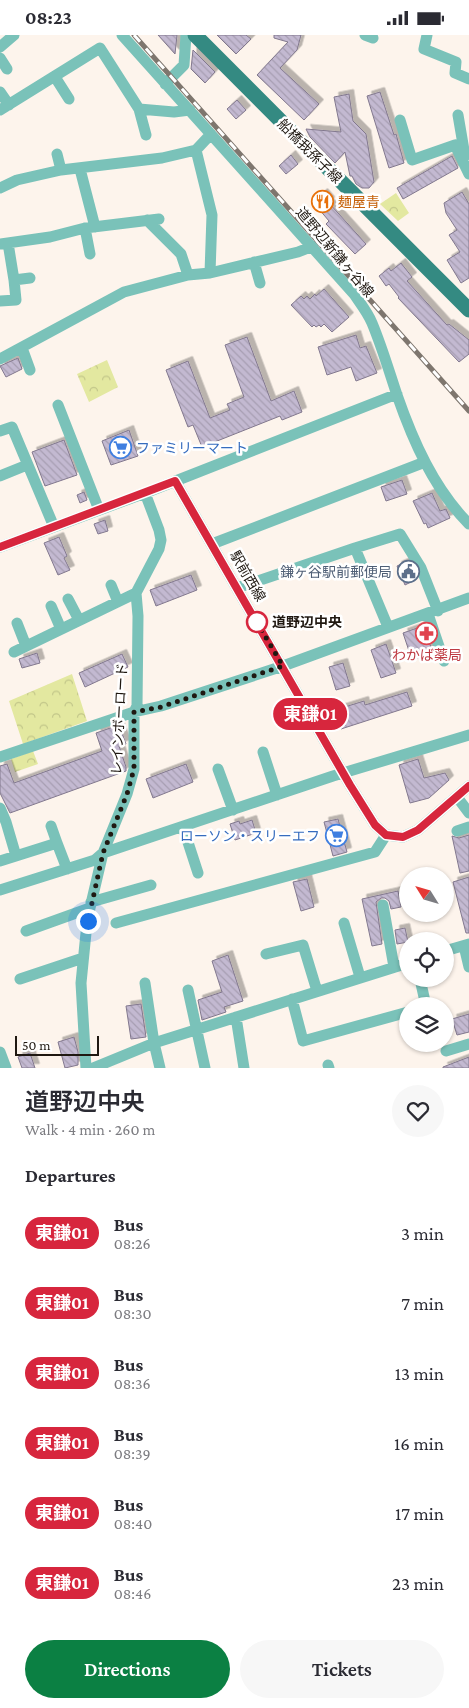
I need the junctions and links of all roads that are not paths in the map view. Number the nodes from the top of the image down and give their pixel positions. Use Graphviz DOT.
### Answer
graph roads {
  1 [pos="14,35"];
  2 [pos="122,35"];
  3 [pos="186,35"];
  4 [pos="195,35"];
  5 [pos="427,35"];
  6 [pos="0,47"];
  7 [pos="0,58"];
  8 [pos="7,69"];
  9 [pos="55,77"];
  10 [pos="469,79"];
  11 [pos="165,84"];
  12 [pos="0,92"];
  13 [pos="69,99"];
  14 [pos="4,107"];
  15 [pos="139,109"];
  16 [pos="190,110"];
  17 [pos="458,115"];
  18 [pos="400,120"];
  19 [pos="211,134"];
  20 [pos="146,135"];
  21 [pos="196,150"];
  22 [pos="57,154"];
  23 [pos="80,169"];
  24 [pos="61,170"];
  25 [pos="468,172"];
  26 [pos="0,188"];
  27 [pos="159,219"];
  28 [pos="147,220"];
  29 [pos="90,228"];
  30 [pos="4,243"];
  31 [pos="313,246"];
  32 [pos="90,254"];
  33 [pos="254,262"];
  34 [pos="210,273"];
  35 [pos="188,275"];
  36 [pos="30,279"];
  37 [pos="14,280"];
  38 [pos="260,283"];
  39 [pos="0,301"];
  40 [pos="469,310"];
  41 [pos="22,348"];
  42 [pos="0,359"];
  43 [pos="30,370"];
  44 [pos="396,394"];
  45 [pos="58,405"];
  46 [pos="0,431"];
  47 [pos="425,462"];
  48 [pos="27,465"];
  49 [pos="0,476"];
  50 [pos="175,481"];
  51 [pos="145,493"];
  52 [pos="99,510"];
  53 [pos="469,524"];
  54 [pos="54,527"];
  55 [pos="212,544"];
  56 [pos="0,547"];
  57 [pos="355,548"];
  58 [pos="112,585"];
  59 [pos="237,588"];
  60 [pos="136,593"];
  61 [pos="469,598"];
  62 [pos="68,599"];
  63 [pos="118,601"];
  64 [pos="50,606"];
  65 [pos="433,612"];
  66 [pos="79,620"];
  67 [pos="17,623"];
  68 [pos="388,627"];
  69 [pos="61,629"];
  70 [pos="26,646"];
  71 [pos="14,652"];
  72 [pos="444,661"];
  73 [pos="283,666"];
  74 [pos="134,712"];
  75 [pos="469,735"];
  76 [pos="263,752"];
  77 [pos="0,757"];
  78 [pos="218,769"];
  79 [pos="343,773"];
  80 [pos="469,786"];
  81 [pos="277,795"];
  82 [pos="457,797"];
  83 [pos="0,808"];
  84 [pos="233,810"];
  85 [pos="469,813"];
  86 [pos="51,825"];
  87 [pos="183,827"];
  88 [pos="469,827"];
  89 [pos="457,831"];
  90 [pos="386,835"];
  91 [pos="57,843"];
  92 [pos="103,853"];
  93 [pos="16,856"];
  94 [pos="0,861"];
  95 [pos="67,869"];
  96 [pos="198,873"];
  97 [pos="151,885"];
  98 [pos="0,890"];
  99 [pos="90,905"];
  100 [pos="383,905"];
  101 [pos="116,923"];
  102 [pos="344,923"];
  103 [pos="26,931"];
  104 [pos="466,945"];
  105 [pos="266,954"];
  106 [pos="83,958"];
  107 [pos="399,966"];
  108 [pos="394,967"];
  109 [pos="469,967"];
  110 [pos="360,977"];
  111 [pos="20,979"];
  112 [pos="145,983"];
  113 [pos="188,991"];
  114 [pos="317,991"];
  115 [pos="292,999"];
  116 [pos="399,1014"];
  117 [pos="236,1017"];
  118 [pos="197,1030"];
  119 [pos="154,1043"];
  120 [pos="469,1044"];
  121 [pos="454,1049"];
  122 [pos="0,1052"];
  123 [pos="6,1068"];
  124 [pos="86,1068"];
  125 [pos="93,1068"];
  126 [pos="160,1068"];
  127 [pos="205,1068"];
  128 [pos="244,1068"];
  1 -- 6 [label="street"];
  2 -- 11 [label="street, 道野辺新鎌ヶ谷線"];
  3 -- 11 [label="street"];
  4 -- 40 [label="main road, 船橋我孫子線"];
  5 -- 10 [label="street"];
  7 -- 8 [label="street"];
  9 -- 13 [label="street"];
  9 -- 14 [label="street"];
  9 -- 15 [label="street"];
  11 -- 16 [label="street, 道野辺新鎌ヶ谷線"];
  12 -- 14 [label="street"];
  15 -- 16 [label="street"];
  15 -- 20 [label="street"];
  16 -- 19 [label="street, 道野辺新鎌ヶ谷線"];
  17 -- 25 [label="street"];
  18 -- 25 [label="street"];
  19 -- 21 [label="street"];
  19 -- 31 [label="street, 道野辺新鎌ヶ谷線"];
  21 -- 23 [label="street"];
  21 -- 34 [label="street"];
  22 -- 24 [label="street"];
  23 -- 24 [label="street"];
  23 -- 29 [label="street"];
  24 -- 26 [label="street"];
  27 -- 28 [label="street"];
  28 -- 29 [label="street"];
  28 -- 35 [label="street"];
  29 -- 30 [label="street"];
  29 -- 32 [label="street"];
  30 -- 37 [label="street"];
  31 -- 33 [label="street"];
  31 -- 44 [label="street, 道野辺新鎌ヶ谷線"];
  33 -- 34 [label="street"];
  33 -- 38 [label="street"];
  34 -- 35 [label="street"];
  35 -- 41 [label="street"];
  36 -- 37 [label="street"];
  37 -- 39 [label="street"];
  41 -- 42 [label="street"];
  41 -- 43 [label="street"];
  44 -- 47 [label="street, 道野辺新鎌ヶ谷線"];
  44 -- 50 [label="street"];
  45 -- 52 [label="street"];
  46 -- 48 [label="street"];
  47 -- 53 [label="street, 道野辺新鎌ヶ谷線"];
  47 -- 55 [label="street"];
  48 -- 49 [label="street"];
  48 -- 54 [label="street"];
  50 -- 51 [label="street"];
  50 -- 55 [label="street, 駅前西線"];
  51 -- 52 [label="street"];
  51 -- 60 [label="street"];
  52 -- 54 [label="street"];
  54 -- 56 [label="street"];
  55 -- 59 [label="street, 駅前西線"];
  57 -- 59 [label="street"];
  57 -- 65 [label="street"];
  57 -- 68 [label="street"];
  58 -- 63 [label="street"];
  59 -- 73 [label="street, 駅前西線"];
  60 -- 63 [label="street"];
  60 -- 74 [label="street, レインボーロード"];
  61 -- 65 [label="street"];
  62 -- 66 [label="street"];
  63 -- 66 [label="street"];
  64 -- 69 [label="street"];
  65 -- 68 [label="street"];
  65 -- 72 [label="street"];
  66 -- 69 [label="street"];
  67 -- 70 [label="street"];
  68 -- 73 [label="street"];
  69 -- 70 [label="street"];
  70 -- 71 [label="street"];
  73 -- 74 [label="street"];
  73 -- 79 [label="street, 駅前西線"];
  74 -- 77 [label="street"];
  74 -- 92 [label="street, レインボーロード"];
  75 -- 79 [label="street"];
  76 -- 81 [label="street"];
  78 -- 84 [label="street"];
  79 -- 81 [label="street"];
  79 -- 90 [label="street, 駅前西線"];
  80 -- 82 [label="street"];
  81 -- 84 [label="street"];
  82 -- 85 [label="street"];
  82 -- 90 [label="street"];
  83 -- 93 [label="street"];
  84 -- 87 [label="street"];
  86 -- 91 [label="street"];
  87 -- 92 [label="street"];
  87 -- 96 [label="street"];
  88 -- 89 [label="street"];
  90 -- 101 [label="street"];
  91 -- 93 [label="street"];
  91 -- 95 [label="street"];
  92 -- 95 [label="street"];
  92 -- 99 [label="street, レインボーロード"];
  93 -- 94 [label="street"];
  95 -- 98 [label="street"];
  97 -- 99 [label="street"];
  99 -- 103 [label="street"];
  99 -- 106 [label="street, レインボーロード"];
  100 -- 108 [label="street"];
  102 -- 110 [label="street"];
  104 -- 109 [label="street"];
  105 -- 114 [label="street"];
  106 -- 111 [label="street"];
  106 -- 124 [label="street, レインボーロード"];
  107 -- 108 [label="street"];
  108 -- 110 [label="street"];
  110 -- 114 [label="street"];
  112 -- 119 [label="street"];
  113 -- 118 [label="street"];
  114 -- 115 [label="street"];
  115 -- 116 [label="street"];
  115 -- 117 [label="street"];
  117 -- 118 [label="street"];
  117 -- 128 [label="street"];
  118 -- 119 [label="street"];
  118 -- 127 [label="street"];
  119 -- 125 [label="street"];
  119 -- 126 [label="street"];
  120 -- 121 [label="street"];
  122 -- 123 [label="street"];
}
